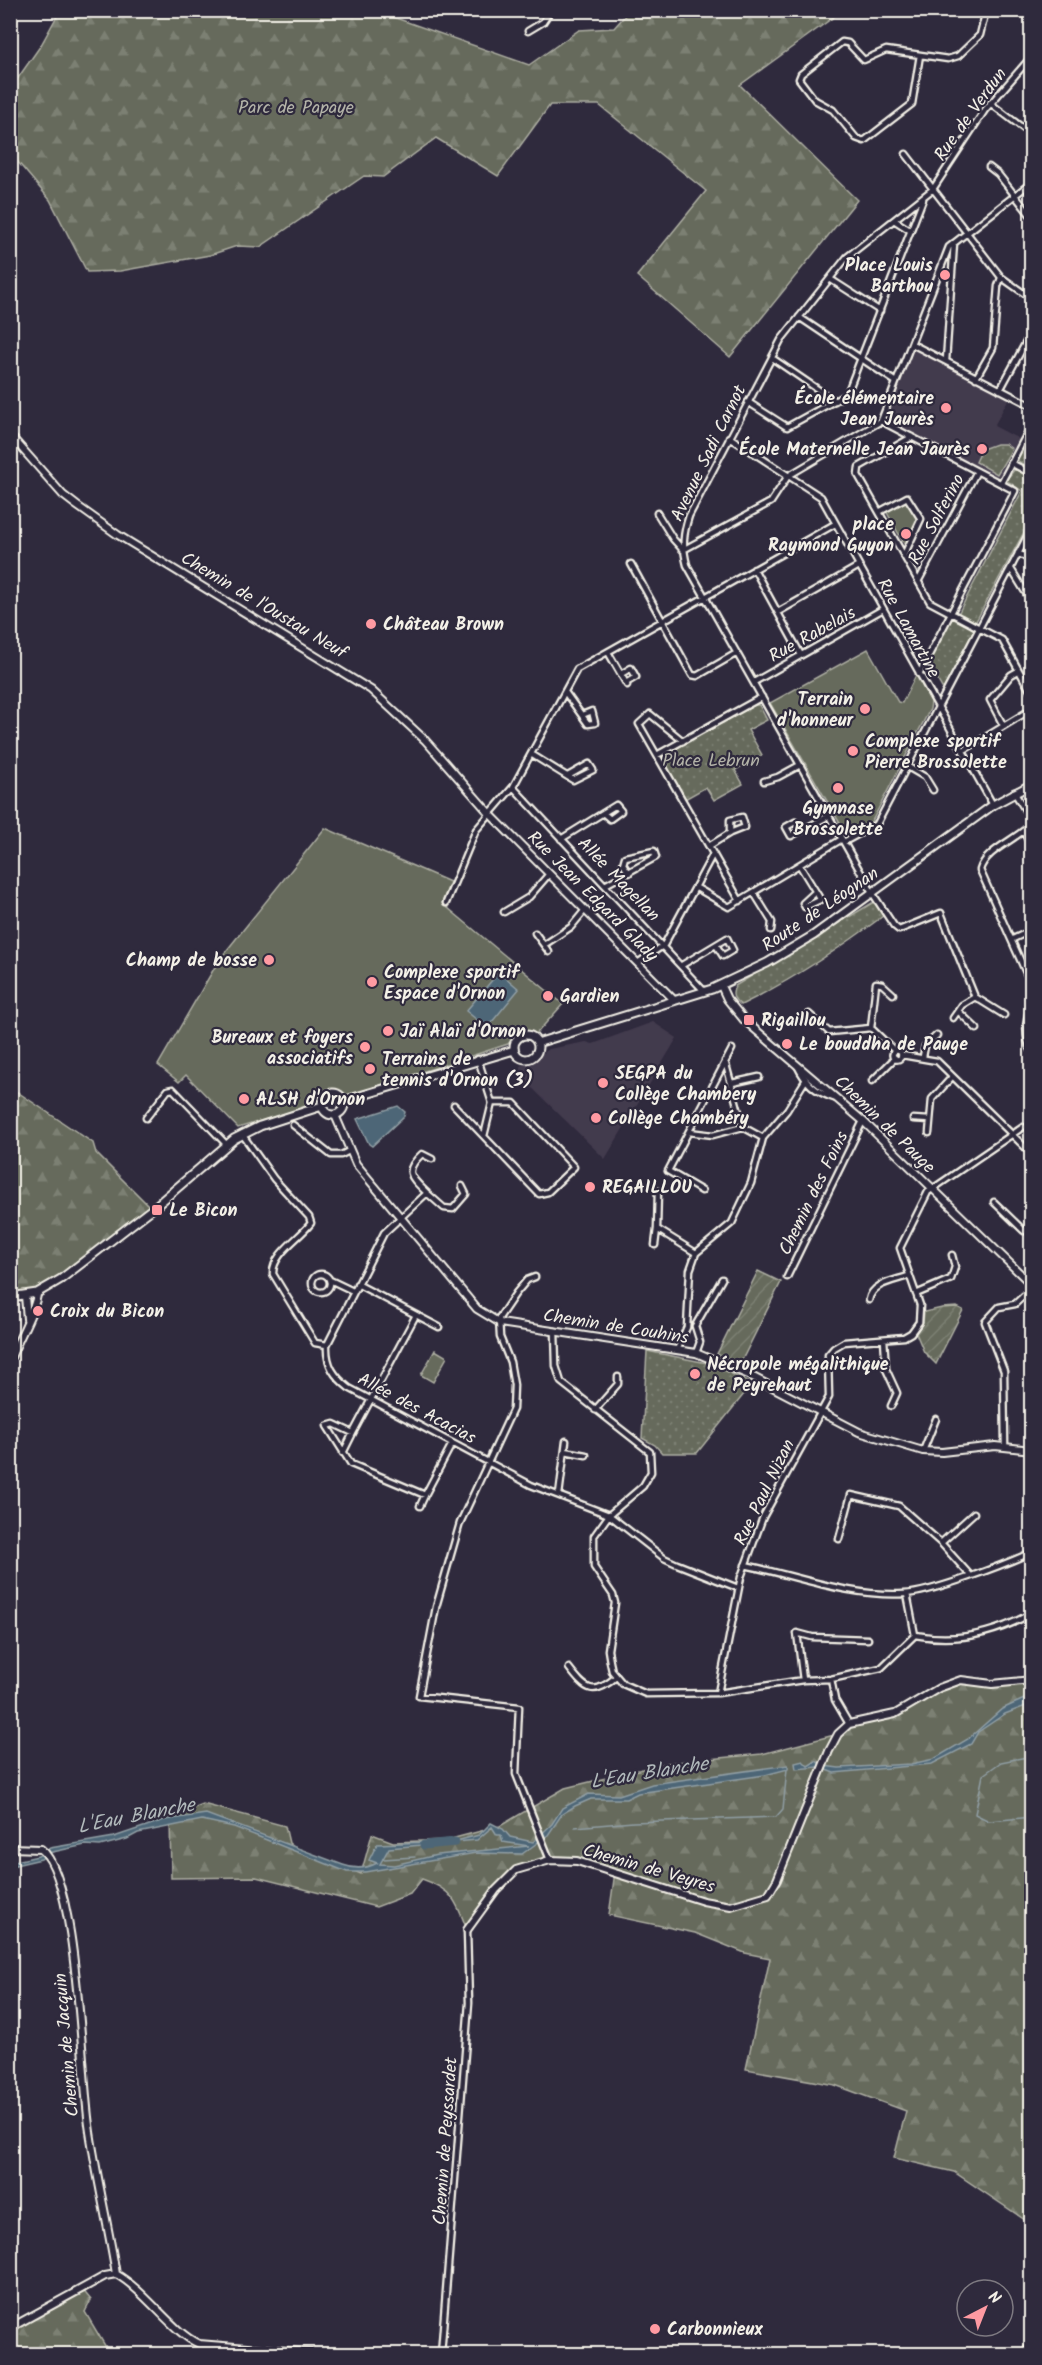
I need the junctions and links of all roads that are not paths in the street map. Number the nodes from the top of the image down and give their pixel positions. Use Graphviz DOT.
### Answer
graph roads {
  1 [pos="473,10"];
  2 [pos="487,10"];
  3 [pos="551,10"];
  4 [pos="986,10"];
  5 [pos="528,31"];
  6 [pos="920,55"];
  7 [pos="1032,56"];
  8 [pos="990,104"];
  9 [pos="1032,135"];
  10 [pos="906,154"];
  11 [pos="989,167"];
  12 [pos="1032,182"];
  13 [pos="933,189"];
  14 [pos="1014,196"];
  15 [pos="924,197"];
  16 [pos="1032,217"];
  17 [pos="894,220"];
  18 [pos="911,231"];
  19 [pos="967,233"];
  20 [pos="954,243"];
  21 [pos="1001,278"];
  22 [pos="830,279"];
  23 [pos="1032,298"];
  24 [pos="880,311"];
  25 [pos="799,317"];
  26 [pos="1032,331"];
  27 [pos="912,344"];
  28 [pos="772,358"];
  29 [pos="862,359"];
  30 [pos="946,361"];
  31 [pos="976,378"];
  32 [pos="896,382"];
  33 [pos="1000,390"];
  34 [pos="835,401"];
  35 [pos="748,402"];
  36 [pos="1032,406"];
  37 [pos="881,421"];
  38 [pos="1032,424"];
  39 [pos="10,435"];
  40 [pos="912,436"];
  41 [pos="729,437"];
  42 [pos="1011,463"];
  43 [pos="977,471"];
  44 [pos="1032,474"];
  45 [pos="788,476"];
  46 [pos="1001,483"];
  47 [pos="879,512"];
  48 [pos="657,513"];
  49 [pos="835,524"];
  50 [pos="1032,527"];
  51 [pos="683,550"];
  52 [pos="1018,553"];
  53 [pos="903,555"];
  54 [pos="1032,561"];
  55 [pos="631,564"];
  56 [pos="859,566"];
  57 [pos="754,569"];
  58 [pos="1011,569"];
  59 [pos="919,580"];
  60 [pos="705,596"];
  61 [pos="1032,603"];
  62 [pos="883,609"];
  63 [pos="778,612"];
  64 [pos="952,613"];
  65 [pos="662,621"];
  66 [pos="980,628"];
  67 [pos="608,652"];
  68 [pos="737,653"];
  69 [pos="801,655"];
  70 [pos="1018,671"];
  71 [pos="621,674"];
  72 [pos="919,674"];
  73 [pos="754,682"];
  74 [pos="565,692"];
  75 [pos="1032,694"];
  76 [pos="762,697"];
  77 [pos="937,706"];
  78 [pos="1032,709"];
  79 [pos="582,715"];
  80 [pos="1002,726"];
  81 [pos="683,741"];
  82 [pos="964,750"];
  83 [pos="531,754"];
  84 [pos="657,755"];
  85 [pos="800,765"];
  86 [pos="908,767"];
  87 [pos="568,776"];
  88 [pos="764,781"];
  89 [pos="1032,784"];
  90 [pos="513,787"];
  91 [pos="933,790"];
  92 [pos="1014,792"];
  93 [pos="993,805"];
  94 [pos="603,813"];
  95 [pos="490,814"];
  96 [pos="828,815"];
  97 [pos="1032,822"];
  98 [pos="802,831"];
  99 [pos="1024,832"];
  100 [pos="730,833"];
  101 [pos="561,839"];
  102 [pos="843,840"];
  103 [pos="709,846"];
  104 [pos="1032,848"];
  105 [pos="713,854"];
  106 [pos="800,866"];
  107 [pos="628,873"];
  108 [pos="549,874"];
  109 [pos="605,885"];
  110 [pos="695,887"];
  111 [pos="815,892"];
  112 [pos="754,893"];
  113 [pos="873,894"];
  114 [pos="740,901"];
  115 [pos="446,903"];
  116 [pos="585,910"];
  117 [pos="504,912"];
  118 [pos="771,930"];
  119 [pos="1032,930"];
  120 [pos="535,933"];
  121 [pos="1013,939"];
  122 [pos="544,945"];
  123 [pos="664,945"];
  124 [pos="716,945"];
  125 [pos="549,952"];
  126 [pos="639,962"];
  127 [pos="682,965"];
  128 [pos="1032,976"];
  129 [pos="721,986"];
  130 [pos="704,991"];
  131 [pos="893,994"];
  132 [pos="975,997"];
  133 [pos="674,1000"];
  134 [pos="1032,1005"];
  135 [pos="958,1011"];
  136 [pos="809,1014"];
  137 [pos="1004,1015"];
  138 [pos="953,1018"];
  139 [pos="871,1028"];
  140 [pos="977,1029"];
  141 [pos="937,1035"];
  142 [pos="537,1043"];
  143 [pos="732,1049"];
  144 [pos="514,1050"];
  145 [pos="894,1051"];
  146 [pos="1032,1051"];
  147 [pos="902,1055"];
  148 [pos="923,1057"];
  149 [pos="895,1058"];
  150 [pos="478,1059"];
  151 [pos="794,1060"];
  152 [pos="725,1061"];
  153 [pos="759,1077"];
  154 [pos="952,1077"];
  155 [pos="805,1081"];
  156 [pos="872,1081"];
  157 [pos="732,1083"];
  158 [pos="839,1099"];
  159 [pos="343,1101"];
  160 [pos="492,1103"];
  161 [pos="454,1105"];
  162 [pos="322,1106"];
  163 [pos="335,1115"];
  164 [pos="146,1118"];
  165 [pos="913,1119"];
  166 [pos="930,1120"];
  167 [pos="863,1121"];
  168 [pos="292,1125"];
  169 [pos="1023,1126"];
  170 [pos="743,1127"];
  171 [pos="689,1132"];
  172 [pos="1010,1132"];
  173 [pos="928,1133"];
  174 [pos="242,1134"];
  175 [pos="484,1136"];
  176 [pos="763,1138"];
  177 [pos="226,1144"];
  178 [pos="349,1151"];
  179 [pos="1032,1154"];
  180 [pos="432,1159"];
  181 [pos="462,1186"];
  182 [pos="931,1189"];
  183 [pos="658,1191"];
  184 [pos="702,1191"];
  185 [pos="427,1193"];
  186 [pos="994,1202"];
  187 [pos="402,1218"];
  188 [pos="1032,1224"];
  189 [pos="657,1229"];
  190 [pos="654,1245"];
  191 [pos="696,1253"];
  192 [pos="952,1255"];
  193 [pos="908,1276"];
  194 [pos="535,1277"];
  195 [pos="787,1277"];
  196 [pos="722,1279"];
  197 [pos="330,1280"];
  198 [pos="357,1284"];
  199 [pos="1032,1286"];
  200 [pos="353,1292"];
  201 [pos="37,1293"];
  202 [pos="916,1294"];
  203 [pos="25,1296"];
  204 [pos="10,1297"];
  205 [pos="869,1300"];
  206 [pos="416,1315"];
  207 [pos="27,1319"];
  208 [pos="500,1323"];
  209 [pos="439,1327"];
  210 [pos="555,1331"];
  211 [pos="884,1339"];
  212 [pos="327,1345"];
  213 [pos="678,1348"];
  214 [pos="696,1353"];
  215 [pos="10,1360"];
  216 [pos="618,1377"];
  217 [pos="371,1400"];
  218 [pos="891,1406"];
  219 [pos="595,1410"];
  220 [pos="820,1412"];
  221 [pos="936,1419"];
  222 [pos="354,1433"];
  223 [pos="566,1441"];
  224 [pos="452,1444"];
  225 [pos="1005,1446"];
  226 [pos="1032,1450"];
  227 [pos="565,1451"];
  228 [pos="922,1451"];
  229 [pos="343,1453"];
  230 [pos="586,1455"];
  231 [pos="490,1462"];
  232 [pos="425,1495"];
  233 [pos="559,1495"];
  234 [pos="420,1506"];
  235 [pos="974,1513"];
  236 [pos="609,1515"];
  237 [pos="838,1539"];
  238 [pos="941,1543"];
  239 [pos="1032,1552"];
  240 [pos="745,1565"];
  241 [pos="969,1575"];
  242 [pos="738,1588"];
  243 [pos="907,1594"];
  244 [pos="1032,1613"];
  245 [pos="915,1635"];
  246 [pos="868,1640"];
  247 [pos="569,1668"];
  248 [pos="616,1677"];
  249 [pos="831,1679"];
  250 [pos="803,1680"];
  251 [pos="1032,1680"];
  252 [pos="718,1693"];
  253 [pos="849,1724"];
  254 [pos="10,1848"];
  255 [pos="550,1860"];
  256 [pos="467,1930"];
  257 [pos="116,2274"];
  258 [pos="10,2328"];
  259 [pos="1032,2340"];
  260 [pos="323,2355"];
  261 [pos="441,2355"];
  262 [pos="1024,2355"];
  1 -- 2 [label="street"];
  3 -- 5 [label="street"];
  4 -- 6 [label="street"];
  6 -- 6 [label="street"];
  7 -- 8 [label="street, Rue de Verdun"];
  8 -- 9 [label="street"];
  8 -- 13 [label="street, Rue de Verdun"];
  10 -- 13 [label="street"];
  11 -- 14 [label="street"];
  12 -- 14 [label="street"];
  13 -- 15 [label="street, Avenue Sadi Carnot"];
  13 -- 19 [label="street"];
  14 -- 16 [label="street"];
  14 -- 19 [label="street"];
  15 -- 17 [label="street, Avenue Sadi Carnot"];
  15 -- 18 [label="street"];
  17 -- 18 [label="street"];
  17 -- 22 [label="street, Avenue Sadi Carnot"];
  18 -- 24 [label="street"];
  19 -- 20 [label="street"];
  19 -- 21 [label="street"];
  20 -- 27 [label="street"];
  20 -- 30 [label="street"];
  21 -- 23 [label="street"];
  21 -- 31 [label="street"];
  22 -- 24 [label="street"];
  22 -- 25 [label="street, Avenue Sadi Carnot"];
  24 -- 29 [label="street"];
  25 -- 28 [label="street, Avenue Sadi Carnot"];
  25 -- 29 [label="street"];
  26 -- 33 [label="street"];
  27 -- 30 [label="street"];
  27 -- 32 [label="street"];
  28 -- 34 [label="street"];
  28 -- 35 [label="street, Avenue Sadi Carnot"];
  29 -- 32 [label="street"];
  29 -- 34 [label="street"];
  30 -- 31 [label="street"];
  31 -- 33 [label="street"];
  32 -- 37 [label="street"];
  33 -- 36 [label="street"];
  34 -- 35 [label="street"];
  35 -- 41 [label="street, Avenue Sadi Carnot"];
  37 -- 40 [label="street"];
  37 -- 45 [label="street"];
  38 -- 42 [label="street"];
  39 -- 95 [label="street, Chemin de l'Oustau Neuf"];
  40 -- 43 [label="street"];
  40 -- 47 [label="street"];
  41 -- 45 [label="street, Rue Lamartine"];
  41 -- 51 [label="street, Avenue Sadi Carnot"];
  42 -- 44 [label="street"];
  42 -- 46 [label="street"];
  43 -- 46 [label="street"];
  43 -- 59 [label="street, Rue Solferino"];
  45 -- 49 [label="street, Rue Lamartine"];
  45 -- 51 [label="street"];
  46 -- 64 [label="street"];
  47 -- 53 [label="street"];
  47 -- 53 [label="street"];
  48 -- 51 [label="street"];
  49 -- 56 [label="street, Rue Lamartine"];
  49 -- 57 [label="street"];
  50 -- 52 [label="street"];
  51 -- 60 [label="street, Avenue Sadi Carnot"];
  52 -- 54 [label="street"];
  52 -- 58 [label="street"];
  53 -- 59 [label="street"];
  55 -- 65 [label="street"];
  56 -- 62 [label="street, Rue Lamartine"];
  56 -- 63 [label="street"];
  57 -- 60 [label="street"];
  57 -- 63 [label="street"];
  58 -- 61 [label="street"];
  58 -- 66 [label="street"];
  59 -- 64 [label="street"];
  60 -- 65 [label="street"];
  60 -- 68 [label="street, Avenue Sadi Carnot"];
  62 -- 69 [label="street, Rue Rabelais"];
  62 -- 72 [label="street, Rue Lamartine"];
  63 -- 69 [label="street"];
  64 -- 66 [label="street"];
  64 -- 72 [label="street"];
  65 -- 67 [label="street"];
  65 -- 68 [label="street"];
  66 -- 70 [label="street"];
  66 -- 77 [label="street"];
  67 -- 71 [label="street"];
  67 -- 74 [label="street"];
  68 -- 73 [label="street, Avenue Sadi Carnot"];
  69 -- 73 [label="street, Rue Rabelais"];
  70 -- 75 [label="street"];
  70 -- 80 [label="street"];
  71 -- 71 [label="street"];
  72 -- 77 [label="street, Rue Lamartine"];
  73 -- 76 [label="street, Avenue Sadi Carnot"];
  74 -- 79 [label="street"];
  74 -- 83 [label="street"];
  76 -- 81 [label="street"];
  76 -- 85 [label="street, Avenue Sadi Carnot"];
  77 -- 82 [label="street, Rue Lamartine"];
  77 -- 86 [label="street"];
  78 -- 80 [label="street"];
  80 -- 82 [label="street"];
  81 -- 84 [label="street"];
  81 -- 84 [label="street"];
  82 -- 93 [label="street, Rue Lamartine"];
  83 -- 87 [label="street"];
  83 -- 90 [label="street"];
  84 -- 103 [label="street"];
  85 -- 88 [label="street"];
  85 -- 96 [label="street, Avenue Sadi Carnot"];
  86 -- 91 [label="street"];
  86 -- 102 [label="street"];
  87 -- 87 [label="street"];
  89 -- 92 [label="main road, Route de Léognan"];
  90 -- 95 [label="street"];
  90 -- 101 [label="street, Allée Magellan"];
  92 -- 93 [label="main road, Route de Léognan"];
  92 -- 97 [label="street"];
  93 -- 113 [label="main road, Route de Léognan"];
  94 -- 101 [label="street"];
  95 -- 108 [label="street, Rue Jean Edgard Glady"];
  95 -- 115 [label="street"];
  96 -- 98 [label="street"];
  96 -- 102 [label="street, Avenue Sadi Carnot"];
  97 -- 99 [label="street"];
  99 -- 104 [label="street"];
  99 -- 121 [label="street"];
  100 -- 103 [label="street"];
  101 -- 109 [label="street, Allée Magellan"];
  102 -- 106 [label="street"];
  102 -- 113 [label="street, Avenue Sadi Carnot"];
  103 -- 105 [label="street"];
  105 -- 110 [label="street"];
  105 -- 114 [label="street"];
  106 -- 111 [label="street"];
  106 -- 112 [label="street"];
  107 -- 107 [label="street"];
  107 -- 109 [label="street"];
  108 -- 116 [label="street, Rue Jean Edgard Glady"];
  108 -- 117 [label="street"];
  109 -- 123 [label="street, Allée Magellan"];
  110 -- 114 [label="street"];
  110 -- 123 [label="street"];
  112 -- 114 [label="street"];
  112 -- 118 [label="street"];
  113 -- 129 [label="main road, Route de Léognan"];
  113 -- 132 [label="street, Avenue Sadi Carnot"];
  116 -- 122 [label="street"];
  116 -- 126 [label="street, Rue Jean Edgard Glady"];
  119 -- 121 [label="street"];
  120 -- 122 [label="street"];
  121 -- 128 [label="street"];
  122 -- 125 [label="street"];
  123 -- 126 [label="street"];
  123 -- 127 [label="street, Allée Magellan"];
  124 -- 127 [label="street"];
  126 -- 133 [label="street, Rue Jean Edgard Glady"];
  127 -- 130 [label="street, Allée Magellan"];
  129 -- 130 [label="main road, Route de Léognan"];
  129 -- 151 [label="street, Chemin de Pauge"];
  130 -- 133 [label="main road, Route de Léognan"];
  131 -- 139 [label="street"];
  132 -- 135 [label="street"];
  132 -- 137 [label="street"];
  133 -- 142 [label="main road, Route de Léognan"];
  134 -- 146 [label="street"];
  135 -- 138 [label="street"];
  135 -- 140 [label="street"];
  136 -- 139 [label="street"];
  139 -- 145 [label="street"];
  141 -- 148 [label="street"];
  142 -- 144 [label="main road"];
  142 -- 144 [label="main road"];
  143 -- 152 [label="street"];
  144 -- 150 [label="main road"];
  145 -- 147 [label="street"];
  145 -- 149 [label="street"];
  147 -- 148 [label="street"];
  147 -- 149 [label="street"];
  148 -- 154 [label="street"];
  149 -- 156 [label="street"];
  150 -- 159 [label="main road"];
  150 -- 160 [label="street"];
  151 -- 155 [label="street"];
  151 -- 158 [label="street, Chemin de Pauge"];
  152 -- 157 [label="street"];
  152 -- 171 [label="street"];
  153 -- 157 [label="street"];
  154 -- 166 [label="street"];
  154 -- 172 [label="street"];
  155 -- 158 [label="street"];
  155 -- 176 [label="street"];
  157 -- 170 [label="street"];
  158 -- 167 [label="street, Chemin de Pauge"];
  159 -- 162 [label="main road"];
  159 -- 163 [label="main road"];
  160 -- 175 [label="street"];
  160 -- 175 [label="street"];
  161 -- 175 [label="street"];
  162 -- 163 [label="main road"];
  162 -- 174 [label="main road"];
  163 -- 178 [label="street, Chemin de Couhins"];
  164 -- 177 [label="street"];
  165 -- 166 [label="street"];
  166 -- 173 [label="street"];
  167 -- 182 [label="street, Chemin de Pauge"];
  167 -- 195 [label="street, Chemin des Foins"];
  168 -- 178 [label="street"];
  169 -- 172 [label="street"];
  170 -- 171 [label="street"];
  170 -- 176 [label="street"];
  171 -- 184 [label="street"];
  172 -- 179 [label="street"];
  172 -- 182 [label="street"];
  174 -- 177 [label="main road"];
  174 -- 212 [label="street"];
  176 -- 191 [label="street"];
  177 -- 201 [label="main road"];
  178 -- 187 [label="street, Chemin de Couhins"];
  180 -- 185 [label="street"];
  181 -- 185 [label="street"];
  182 -- 193 [label="street"];
  182 -- 199 [label="street, Chemin de Pauge"];
  183 -- 189 [label="street"];
  185 -- 187 [label="street"];
  186 -- 188 [label="street"];
  187 -- 198 [label="street"];
  187 -- 208 [label="street, Chemin de Couhins"];
  189 -- 190 [label="street"];
  189 -- 191 [label="street"];
  191 -- 213 [label="street"];
  192 -- 202 [label="street"];
  193 -- 202 [label="street"];
  193 -- 205 [label="street"];
  194 -- 208 [label="street"];
  196 -- 214 [label="street"];
  197 -- 197 [label="street"];
  197 -- 200 [label="street"];
  198 -- 200 [label="street"];
  198 -- 206 [label="street"];
  199 -- 225 [label="street"];
  200 -- 212 [label="street"];
  201 -- 203 [label="main road"];
  201 -- 207 [label="street"];
  202 -- 211 [label="street, Rue Paul Nizan"];
  203 -- 204 [label="main road"];
  203 -- 207 [label="street"];
  206 -- 209 [label="street"];
  206 -- 217 [label="street"];
  207 -- 215 [label="street"];
  208 -- 210 [label="street, Chemin de Couhins"];
  208 -- 231 [label="street"];
  210 -- 213 [label="street, Chemin de Couhins"];
  210 -- 219 [label="street"];
  211 -- 218 [label="street"];
  211 -- 220 [label="street, Rue Paul Nizan"];
  212 -- 217 [label="street, Allée des Acacias"];
  213 -- 214 [label="street, Chemin de Couhins"];
  214 -- 220 [label="street, Chemin de Couhins"];
  216 -- 219 [label="street"];
  217 -- 222 [label="street"];
  217 -- 224 [label="street, Allée des Acacias"];
  219 -- 236 [label="street"];
  220 -- 228 [label="street, Chemin de Couhins"];
  220 -- 240 [label="street, Rue Paul Nizan"];
  221 -- 228 [label="street"];
  222 -- 229 [label="street"];
  222 -- 229 [label="street"];
  223 -- 227 [label="street"];
  224 -- 231 [label="street, Allée des Acacias"];
  224 -- 232 [label="street"];
  225 -- 226 [label="street, Chemin de Couhins"];
  225 -- 228 [label="street, Chemin de Couhins"];
  227 -- 230 [label="street"];
  227 -- 233 [label="street"];
  229 -- 232 [label="street"];
  231 -- 233 [label="street, Allée des Acacias"];
  231 -- 255 [label="street"];
  232 -- 234 [label="street"];
  233 -- 236 [label="street, Allée des Acacias"];
  235 -- 238 [label="street"];
  236 -- 242 [label="street, Allée des Acacias"];
  236 -- 248 [label="street"];
  237 -- 238 [label="street"];
  238 -- 241 [label="street"];
  239 -- 241 [label="street"];
  240 -- 242 [label="street, Rue Paul Nizan"];
  240 -- 243 [label="street"];
  241 -- 243 [label="street"];
  242 -- 252 [label="street, Rue Paul Nizan"];
  243 -- 245 [label="street"];
  244 -- 245 [label="street"];
  245 -- 249 [label="street"];
  246 -- 250 [label="street"];
  247 -- 248 [label="street"];
  248 -- 252 [label="street"];
  249 -- 250 [label="street"];
  249 -- 253 [label="street"];
  250 -- 252 [label="street"];
  251 -- 253 [label="street"];
  253 -- 255 [label="street, Chemin de Veyres"];
  254 -- 257 [label="street, Chemin de Jacquin"];
  255 -- 256 [label="street, Chemin de Veyres"];
  256 -- 261 [label="street, Chemin de Peyssardet"];
  257 -- 258 [label="street"];
  257 -- 260 [label="street"];
  259 -- 262 [label="street"];
}
